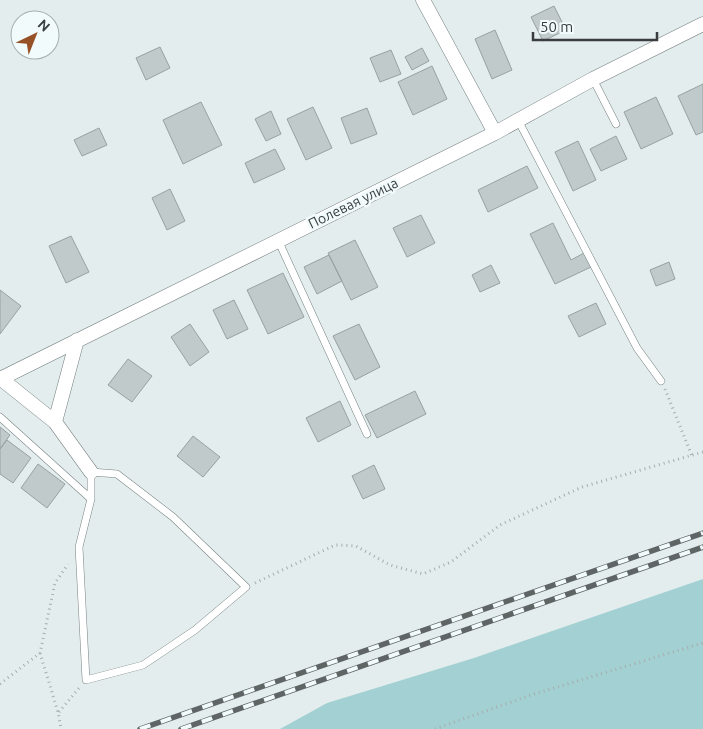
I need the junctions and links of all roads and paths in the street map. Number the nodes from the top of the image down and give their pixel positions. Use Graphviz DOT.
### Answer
graph roads {
  1 [pos="423,0"];
  2 [pos="703,24"];
  3 [pos="593,79"];
  4 [pos="518,120"];
  5 [pos="616,124"];
  6 [pos="495,133"];
  7 [pos="278,240"];
  8 [pos="77,340"];
  9 [pos="1,378"];
  10 [pos="661,381"];
  11 [pos="0,417"];
  12 [pos="55,422"];
  13 [pos="367,434"];
  14 [pos="703,452"];
  15 [pos="692,456"];
  16 [pos="91,472"];
  17 [pos="91,499"];
  18 [pos="79,547"];
  19 [pos="246,587"];
  20 [pos="703,643"];
  21 [pos="40,653"];
  22 [pos="86,680"];
  23 [pos="0,684"];
  24 [pos="58,712"];
  25 [pos="61,729"];
  26 [pos="435,729"];
  1 -- 6 [label="street"];
  2 -- 3 [label="street, Полевая улица"];
  3 -- 4 [label="street, Полевая улица"];
  3 -- 5 [label="lane"];
  4 -- 6 [label="street, Полевая улица"];
  4 -- 10 [label="lane"];
  6 -- 7 [label="street, Полевая улица"];
  7 -- 8 [label="street, Полевая улица"];
  7 -- 13 [label="lane"];
  8 -- 9 [label="street, Полевая улица"];
  8 -- 12 [label="street"];
  9 -- 12 [label="street"];
  10 -- 15 [label="path"];
  11 -- 17 [label="lane"];
  12 -- 16 [label="street"];
  14 -- 15 [label="path"];
  15 -- 19 [label="path"];
  16 -- 17 [label="lane"];
  16 -- 19 [label="lane"];
  17 -- 18 [label="lane"];
  18 -- 21 [label="path"];
  18 -- 22 [label="lane"];
  19 -- 22 [label="lane"];
  20 -- 26 [label="path"];
  21 -- 23 [label="path"];
  21 -- 24 [label="path"];
  22 -- 24 [label="path"];
  24 -- 25 [label="path"];
}
